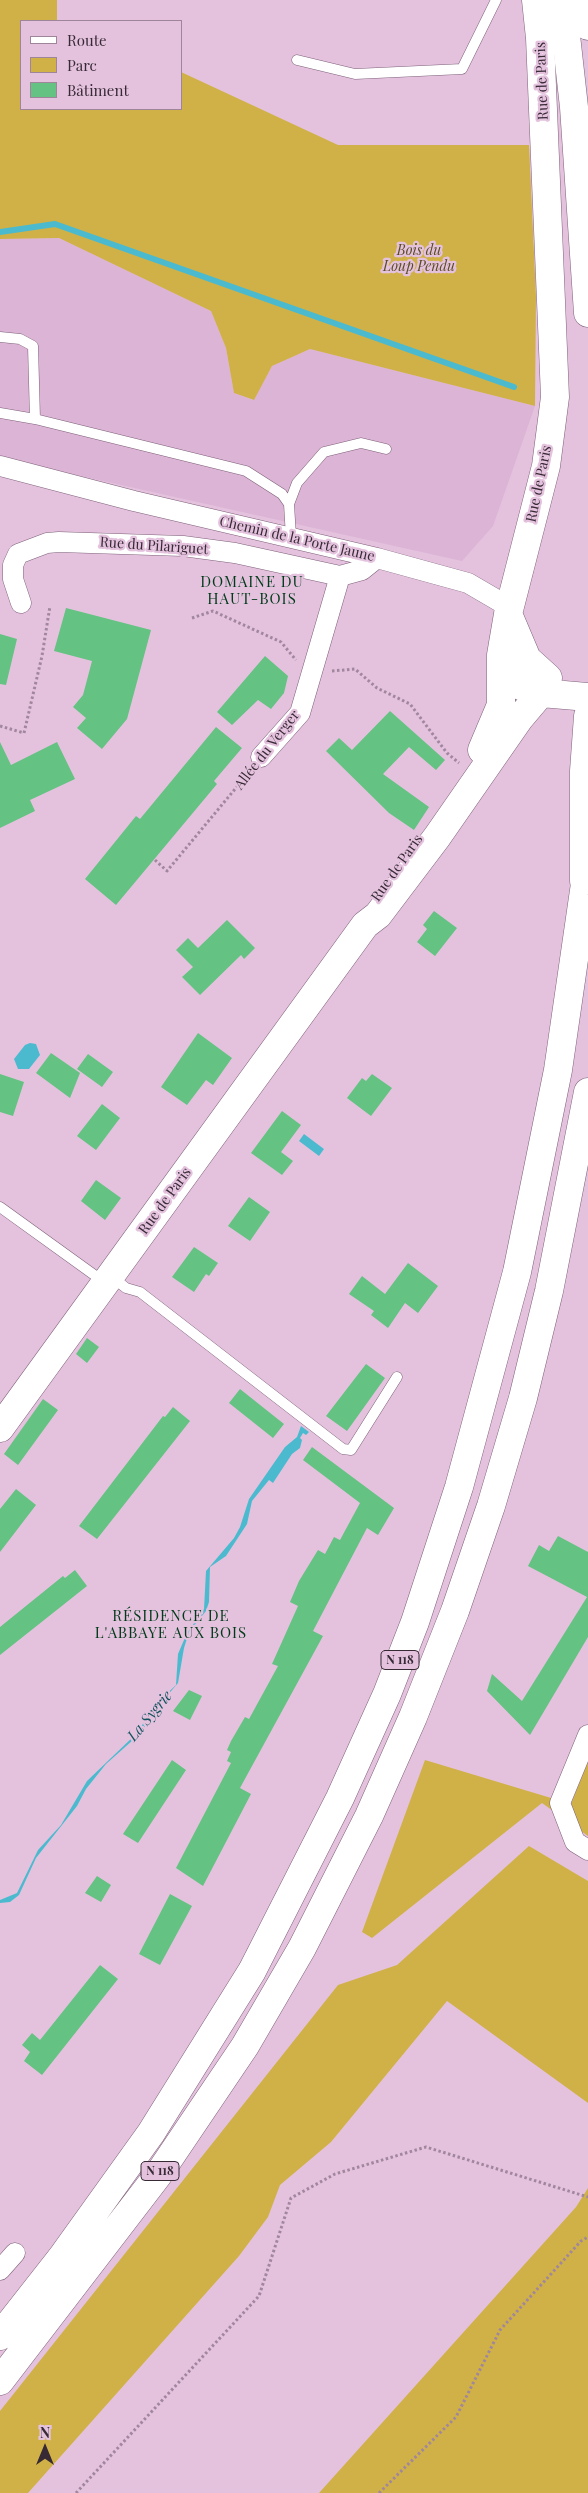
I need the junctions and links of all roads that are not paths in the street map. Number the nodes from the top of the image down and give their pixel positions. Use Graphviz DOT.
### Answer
graph roads {
  1 [pos="496,0"];
  2 [pos="536,0"];
  3 [pos="562,0"];
  4 [pos="585,0"];
  5 [pos="588,26"];
  6 [pos="297,60"];
  7 [pos="588,313"];
  8 [pos="0,337"];
  9 [pos="0,413"];
  10 [pos="35,419"];
  11 [pos="386,449"];
  12 [pos="0,466"];
  13 [pos="289,504"];
  14 [pos="291,537"];
  15 [pos="377,558"];
  16 [pos="340,576"];
  17 [pos="21,603"];
  18 [pos="508,614"];
  19 [pos="527,659"];
  20 [pos="502,670"];
  21 [pos="548,684"];
  22 [pos="588,697"];
  23 [pos="587,727"];
  24 [pos="261,757"];
  25 [pos="451,804"];
  26 [pos="588,863"];
  27 [pos="584,895"];
  28 [pos="365,925"];
  29 [pos="588,1092"];
  30 [pos="0,1206"];
  31 [pos="108,1279"];
  32 [pos="397,1377"];
  33 [pos="0,1428"];
  34 [pos="588,1735"];
  35 [pos="588,1850"];
  36 [pos="15,2252"];
  37 [pos="0,2270"];
  38 [pos="0,2336"];
  39 [pos="0,2381"];
  1 -- 6 [label="lane"];
  2 -- 18 [label="main road, Rue de Paris"];
  3 -- 7 [label="main road"];
  4 -- 5 [label="main road"];
  8 -- 10 [label="lane"];
  9 -- 10 [label="lane"];
  10 -- 13 [label="lane"];
  11 -- 13 [label="lane"];
  12 -- 14 [label="street, Chemin de la Porte Jaune"];
  13 -- 14 [label="lane"];
  14 -- 15 [label="street, Chemin de la Porte Jaune"];
  15 -- 16 [label="street"];
  15 -- 18 [label="street, Chemin de la Porte Jaune"];
  16 -- 17 [label="street, Rue du Pilariguet"];
  16 -- 24 [label="street, Allée du Verger"];
  18 -- 19 [label="main road, Chemin de la Porte Jaune"];
  18 -- 20 [label="main road, Rue de Paris"];
  19 -- 20 [label="main road"];
  19 -- 21 [label="main road, Chemin de la Porte Jaune"];
  20 -- 21 [label="main road"];
  20 -- 25 [label="main road, Rue de Paris"];
  21 -- 22 [label="main road"];
  21 -- 25 [label="main road, Rue de Paris"];
  23 -- 27 [label="main road"];
  25 -- 28 [label="main road, Rue de Paris"];
  25 -- 28 [label="main road, Rue de Paris"];
  26 -- 27 [label="main road, N 118"];
  27 -- 38 [label="main road, N 118"];
  28 -- 31 [label="main road, Rue de Paris"];
  29 -- 39 [label="main road, N 118"];
  30 -- 31 [label="lane"];
  31 -- 32 [label="lane"];
  31 -- 33 [label="main road, Rue de Paris"];
  34 -- 35 [label="street"];
  36 -- 37 [label="street"];
}
